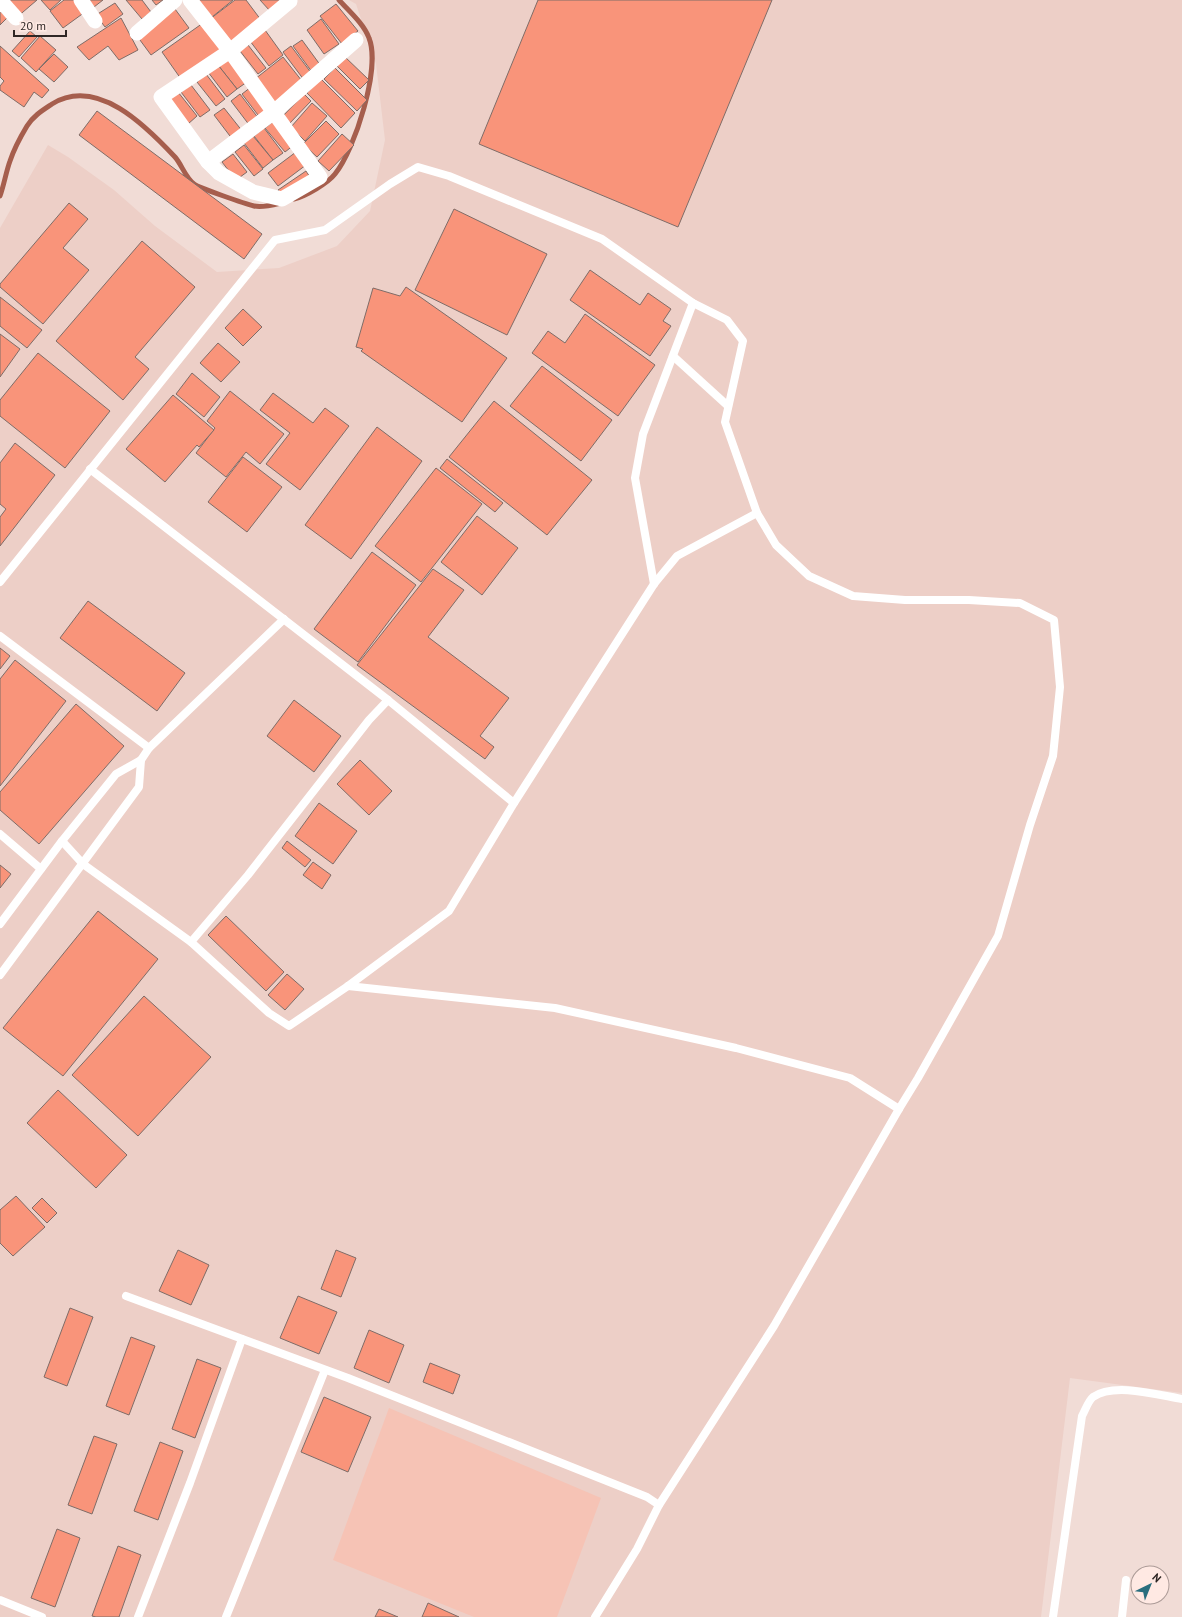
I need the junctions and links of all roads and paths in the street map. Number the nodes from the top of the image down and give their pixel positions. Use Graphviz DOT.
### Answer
graph roads {
  1 [pos="0,0"];
  2 [pos="81,0"];
  3 [pos="175,0"];
  4 [pos="190,0"];
  5 [pos="290,1"];
  6 [pos="16,18"];
  7 [pos="95,21"];
  8 [pos="137,33"];
  9 [pos="356,40"];
  10 [pos="230,51"];
  11 [pos="274,112"];
  12 [pos="208,162"];
  13 [pos="693,303"];
  14 [pos="673,356"];
  15 [pos="728,406"];
  16 [pos="90,469"];
  17 [pos="757,513"];
  18 [pos="0,582"];
  19 [pos="654,584"];
  20 [pos="284,620"];
  21 [pos="0,636"];
  22 [pos="388,700"];
  23 [pos="150,748"];
  24 [pos="141,760"];
  25 [pos="514,803"];
  26 [pos="0,834"];
  27 [pos="62,841"];
  28 [pos="83,864"];
  29 [pos="41,869"];
  30 [pos="1,921"];
  31 [pos="190,942"];
  32 [pos="0,975"];
  33 [pos="348,986"];
  34 [pos="899,1109"];
  35 [pos="126,1296"];
  36 [pos="242,1339"];
  37 [pos="325,1370"];
  38 [pos="1182,1399"];
  39 [pos="659,1505"];
  40 [pos="1126,1580"];
  41 [pos="0,1600"];
  42 [pos="42,1617"];
  43 [pos="138,1617"];
  44 [pos="226,1617"];
  45 [pos="595,1617"];
  46 [pos="1053,1617"];
  47 [pos="1122,1617"];
  1 -- 6 [label="street"];
  2 -- 7 [label="street"];
  3 -- 8 [label="street"];
  4 -- 10 [label="street"];
  5 -- 10 [label="street"];
  9 -- 11 [label="street"];
  10 -- 11 [label="street"];
  10 -- 12 [label="street"];
  11 -- 12 [label="street"];
  11 -- 12 [label="street"];
  13 -- 14 [label="lane"];
  13 -- 15 [label="lane"];
  13 -- 16 [label="lane"];
  14 -- 15 [label="lane"];
  14 -- 19 [label="lane"];
  15 -- 17 [label="lane"];
  16 -- 18 [label="lane"];
  16 -- 20 [label="lane"];
  17 -- 19 [label="lane"];
  17 -- 34 [label="lane"];
  19 -- 25 [label="lane"];
  20 -- 22 [label="lane"];
  20 -- 23 [label="lane"];
  21 -- 23 [label="lane"];
  22 -- 25 [label="lane"];
  22 -- 31 [label="lane"];
  23 -- 24 [label="lane"];
  24 -- 27 [label="lane"];
  24 -- 28 [label="lane"];
  25 -- 33 [label="lane"];
  26 -- 29 [label="lane"];
  27 -- 28 [label="lane"];
  27 -- 29 [label="lane"];
  28 -- 31 [label="lane"];
  28 -- 32 [label="lane"];
  29 -- 30 [label="lane"];
  31 -- 33 [label="lane"];
  33 -- 34 [label="lane"];
  34 -- 39 [label="lane"];
  35 -- 36 [label="lane"];
  36 -- 37 [label="lane"];
  36 -- 43 [label="lane"];
  37 -- 39 [label="lane"];
  37 -- 44 [label="lane"];
  38 -- 46 [label="lane"];
  39 -- 45 [label="lane"];
  40 -- 47 [label="lane"];
  41 -- 42 [label="lane"];
}
